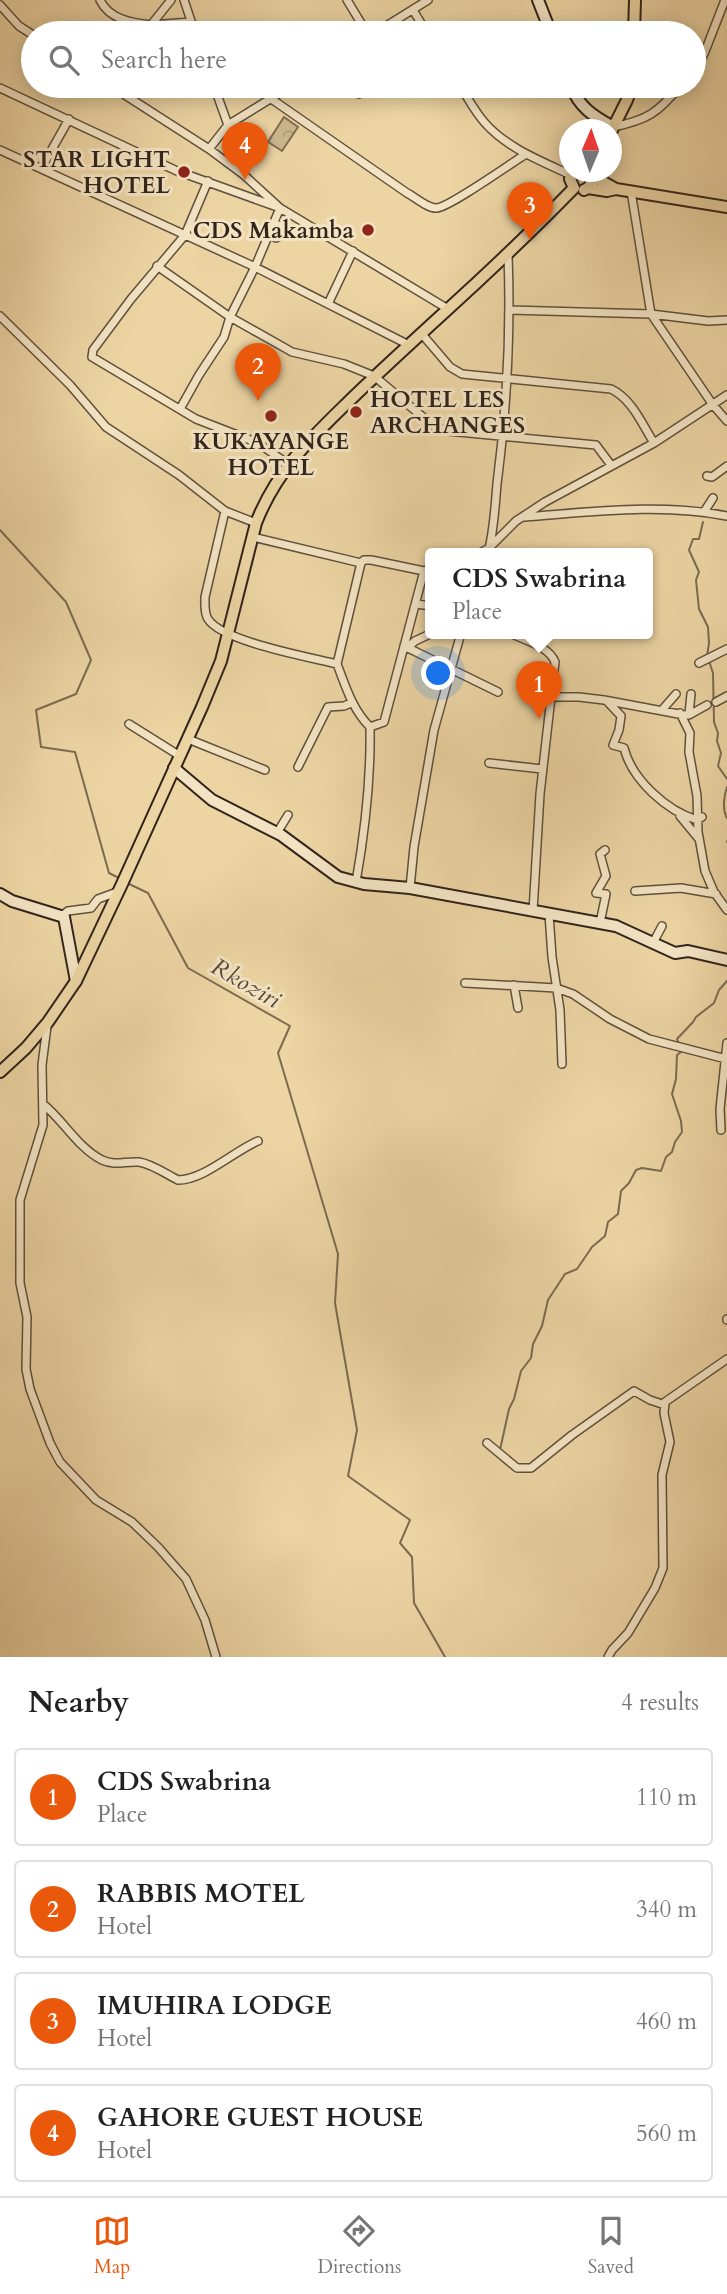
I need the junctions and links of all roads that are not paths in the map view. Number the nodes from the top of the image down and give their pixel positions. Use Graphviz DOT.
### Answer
graph roads {
  1 [pos="100,0"];
  2 [pos="171,0"];
  3 [pos="184,0"];
  4 [pos="347,0"];
  5 [pos="428,0"];
  6 [pos="538,0"];
  7 [pos="635,0"];
  8 [pos="724,0"];
  9 [pos="0,5"];
  10 [pos="413,10"];
  11 [pos="124,21"];
  12 [pos="155,21"];
  13 [pos="191,21"];
  14 [pos="360,21"];
  15 [pos="394,21"];
  16 [pos="420,21"];
  17 [pos="546,21"];
  18 [pos="634,21"];
  19 [pos="21,27"];
  20 [pos="706,49"];
  21 [pos="0,88"];
  22 [pos="21,97"];
  23 [pos="22,98"];
  24 [pos="130,98"];
  25 [pos="218,98"];
  26 [pos="270,98"];
  27 [pos="468,98"];
  28 [pos="576,98"];
  29 [pos="628,98"];
  30 [pos="668,98"];
  31 [pos="69,119"];
  32 [pos="600,119"];
  33 [pos="617,119"];
  34 [pos="228,125"];
  35 [pos="622,125"];
  36 [pos="209,149"];
  37 [pos="0,150"];
  38 [pos="526,154"];
  39 [pos="42,167"];
  40 [pos="559,168"];
  41 [pos="208,181"];
  42 [pos="571,182"];
  43 [pos="592,182"];
  44 [pos="605,182"];
  45 [pos="574,188"];
  46 [pos="588,188"];
  47 [pos="617,189"];
  48 [pos="631,191"];
  49 [pos="727,207"];
  50 [pos="280,208"];
  51 [pos="277,223"];
  52 [pos="289,228"];
  53 [pos="296,233"];
  54 [pos="185,235"];
  55 [pos="354,251"];
  56 [pos="508,255"];
  57 [pos="158,266"];
  58 [pos="256,267"];
  59 [pos="328,304"];
  60 [pos="448,309"];
  61 [pos="510,310"];
  62 [pos="651,314"];
  63 [pos="0,316"];
  64 [pos="230,317"];
  65 [pos="727,320"];
  66 [pos="421,333"];
  67 [pos="407,344"];
  68 [pos="374,376"];
  69 [pos="508,379"];
  70 [pos="727,395"];
  71 [pos="713,405"];
  72 [pos="180,410"];
  73 [pos="727,421"];
  74 [pos="503,436"];
  75 [pos="654,443"];
  76 [pos="288,464"];
  77 [pos="611,466"];
  78 [pos="726,467"];
  79 [pos="707,476"];
  80 [pos="713,498"];
  81 [pos="225,512"];
  82 [pos="704,512"];
  83 [pos="727,516"];
  84 [pos="523,517"];
  85 [pos="256,523"];
  86 [pos="253,537"];
  87 [pos="489,548"];
  88 [pos="491,548"];
  89 [pos="361,563"];
  90 [pos="425,570"];
  91 [pos="425,577"];
  92 [pos="417,604"];
  93 [pos="425,605"];
  94 [pos="228,636"];
  95 [pos="425,636"];
  96 [pos="460,639"];
  97 [pos="523,639"];
  98 [pos="405,647"];
  99 [pos="727,649"];
  100 [pos="699,663"];
  101 [pos="337,664"];
  102 [pos="452,670"];
  103 [pos="498,692"];
  104 [pos="677,694"];
  105 [pos="691,694"];
  106 [pos="727,696"];
  107 [pos="552,697"];
  108 [pos="607,701"];
  109 [pos="716,702"];
  110 [pos="351,703"];
  111 [pos="626,704"];
  112 [pos="707,705"];
  113 [pos="662,710"];
  114 [pos="680,713"];
  115 [pos="689,715"];
  116 [pos="621,716"];
  117 [pos="685,723"];
  118 [pos="129,724"];
  119 [pos="370,727"];
  120 [pos="188,739"];
  121 [pos="180,756"];
  122 [pos="489,763"];
  123 [pos="174,768"];
  124 [pos="298,768"];
  125 [pos="542,769"];
  126 [pos="265,770"];
  127 [pos="678,813"];
  128 [pos="288,815"];
  129 [pos="700,818"];
  130 [pos="277,833"];
  131 [pos="700,837"];
  132 [pos="605,850"];
  133 [pos="356,882"];
  134 [pos="121,887"];
  135 [pos="410,888"];
  136 [pos="635,891"];
  137 [pos="0,894"];
  138 [pos="716,894"];
  139 [pos="727,910"];
  140 [pos="533,911"];
  141 [pos="549,914"];
  142 [pos="63,915"];
  143 [pos="600,923"];
  144 [pos="662,926"];
  145 [pos="653,943"];
  146 [pos="727,960"];
  147 [pos="76,981"];
  148 [pos="465,983"];
  149 [pos="514,985"];
  150 [pos="556,988"];
  151 [pos="518,1008"];
  152 [pos="48,1022"];
  153 [pos="727,1043"];
  154 [pos="726,1059"];
  155 [pos="562,1065"];
  156 [pos="0,1072"];
  157 [pos="43,1104"];
  158 [pos="721,1130"];
  159 [pos="258,1141"];
  160 [pos="727,1359"];
  161 [pos="665,1405"];
  162 [pos="486,1443"];
  163 [pos="216,1657"];
  164 [pos="608,1657"];
  1 -- 11 [label="street"];
  2 -- 12 [label="street"];
  3 -- 13 [label="street"];
  4 -- 14 [label="street"];
  5 -- 10 [label="street"];
  6 -- 17 [label="street"];
  7 -- 18 [label="main road"];
  8 -- 20 [label="street"];
  9 -- 19 [label="street"];
  10 -- 15 [label="street"];
  10 -- 16 [label="street"];
  21 -- 22 [label="street"];
  23 -- 31 [label="street"];
  24 -- 36 [label="street"];
  25 -- 34 [label="street"];
  26 -- 34 [label="street"];
  26 -- 38 [label="street"];
  27 -- 38 [label="street"];
  28 -- 32 [label="street"];
  29 -- 33 [label="main road"];
  30 -- 35 [label="street"];
  31 -- 39 [label="street"];
  31 -- 41 [label="street"];
  34 -- 36 [label="street"];
  36 -- 50 [label="street"];
  37 -- 39 [label="street"];
  38 -- 40 [label="street"];
  39 -- 54 [label="street"];
  41 -- 50 [label="street"];
  41 -- 54 [label="street"];
  42 -- 45 [label="main road"];
  43 -- 46 [label="main road"];
  44 -- 47 [label="main road"];
  45 -- 46 [label="main road"];
  45 -- 56 [label="main road"];
  46 -- 47 [label="main road"];
  47 -- 48 [label="main road"];
  48 -- 49 [label="main road"];
  48 -- 62 [label="street"];
  50 -- 51 [label="street"];
  50 -- 55 [label="street"];
  51 -- 52 [label="street"];
  51 -- 52 [label="street"];
  51 -- 58 [label="street"];
  52 -- 53 [label="street"];
  54 -- 57 [label="street"];
  54 -- 58 [label="street"];
  55 -- 59 [label="street"];
  55 -- 60 [label="street"];
  56 -- 60 [label="main road"];
  56 -- 61 [label="street"];
  57 -- 64 [label="street"];
  57 -- 72 [label="street"];
  58 -- 59 [label="street"];
  58 -- 64 [label="street"];
  59 -- 67 [label="street"];
  60 -- 66 [label="main road"];
  61 -- 62 [label="street"];
  61 -- 69 [label="street"];
  62 -- 65 [label="street"];
  62 -- 71 [label="street"];
  63 -- 81 [label="street"];
  64 -- 68 [label="street"];
  64 -- 72 [label="street"];
  66 -- 67 [label="main road"];
  66 -- 69 [label="street"];
  67 -- 68 [label="main road"];
  68 -- 74 [label="street"];
  68 -- 76 [label="main road"];
  69 -- 74 [label="street"];
  69 -- 75 [label="street"];
  70 -- 71 [label="street"];
  71 -- 73 [label="street"];
  71 -- 75 [label="street"];
  72 -- 76 [label="street"];
  74 -- 77 [label="street"];
  74 -- 87 [label="street"];
  75 -- 77 [label="street"];
  76 -- 85 [label="main road"];
  77 -- 84 [label="street"];
  78 -- 79 [label="street"];
  80 -- 82 [label="street"];
  81 -- 85 [label="street"];
  81 -- 94 [label="street"];
  82 -- 83 [label="street"];
  82 -- 84 [label="street"];
  84 -- 88 [label="street"];
  85 -- 86 [label="main road"];
  86 -- 89 [label="street"];
  86 -- 94 [label="main road"];
  89 -- 90 [label="street"];
  89 -- 101 [label="street"];
  91 -- 92 [label="street"];
  92 -- 93 [label="street"];
  92 -- 98 [label="street"];
  94 -- 101 [label="street"];
  94 -- 120 [label="main road"];
  95 -- 98 [label="street"];
  96 -- 102 [label="street"];
  97 -- 107 [label="street"];
  98 -- 102 [label="street"];
  98 -- 119 [label="street"];
  99 -- 100 [label="street"];
  101 -- 110 [label="street"];
  102 -- 103 [label="street"];
  102 -- 135 [label="street"];
  104 -- 113 [label="street"];
  105 -- 115 [label="street"];
  106 -- 109 [label="street"];
  107 -- 108 [label="street"];
  107 -- 125 [label="street"];
  108 -- 111 [label="street"];
  108 -- 116 [label="street"];
  110 -- 119 [label="street"];
  110 -- 124 [label="street"];
  111 -- 113 [label="street"];
  111 -- 116 [label="street"];
  112 -- 115 [label="street"];
  113 -- 114 [label="street"];
  114 -- 115 [label="street"];
  114 -- 117 [label="street"];
  115 -- 117 [label="street"];
  116 -- 127 [label="street"];
  117 -- 129 [label="street"];
  118 -- 121 [label="street"];
  119 -- 133 [label="street"];
  120 -- 121 [label="main road"];
  120 -- 126 [label="street"];
  121 -- 123 [label="main road"];
  122 -- 125 [label="street"];
  123 -- 130 [label="street"];
  123 -- 134 [label="main road"];
  125 -- 140 [label="street"];
  127 -- 129 [label="street"];
  127 -- 131 [label="street"];
  128 -- 130 [label="street"];
  129 -- 131 [label="street"];
  130 -- 133 [label="street"];
  131 -- 138 [label="street"];
  132 -- 143 [label="street"];
  133 -- 135 [label="street"];
  134 -- 142 [label="street"];
  134 -- 147 [label="main road"];
  135 -- 140 [label="street"];
  136 -- 138 [label="street"];
  137 -- 142 [label="street"];
  138 -- 139 [label="street"];
  140 -- 141 [label="street"];
  141 -- 143 [label="street"];
  141 -- 150 [label="street"];
  142 -- 147 [label="street"];
  143 -- 145 [label="street"];
  144 -- 145 [label="street"];
  145 -- 146 [label="street"];
  147 -- 152 [label="main road"];
  148 -- 149 [label="street"];
  149 -- 150 [label="street"];
  149 -- 151 [label="street"];
  150 -- 154 [label="street"];
  150 -- 155 [label="street"];
  152 -- 156 [label="main road"];
  152 -- 157 [label="street"];
  153 -- 154 [label="street"];
  154 -- 158 [label="street"];
  157 -- 159 [label="street"];
  157 -- 163 [label="street"];
  160 -- 161 [label="street"];
  161 -- 162 [label="street"];
  161 -- 164 [label="street"];
}
